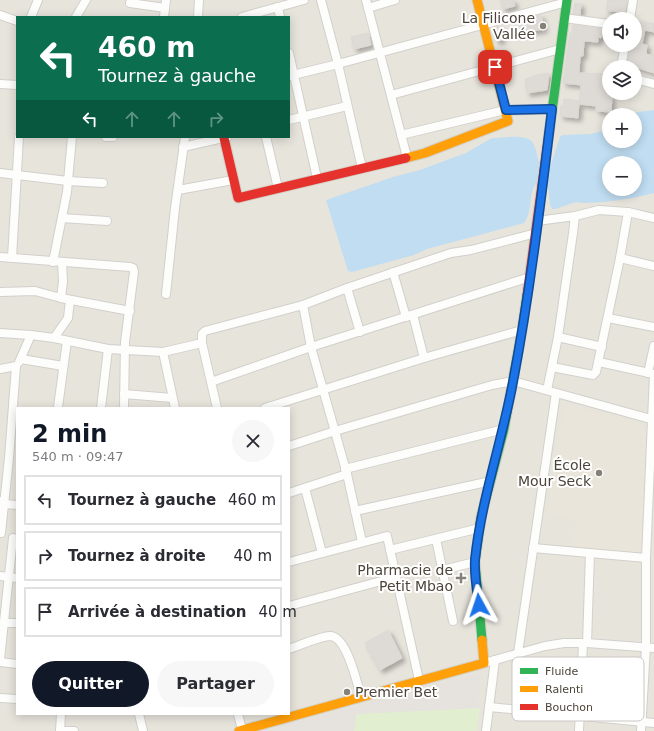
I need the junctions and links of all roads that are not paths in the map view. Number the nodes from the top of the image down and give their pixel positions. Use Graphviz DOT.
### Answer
graph roads {
  1 [pos="38,0"];
  2 [pos="86,0"];
  3 [pos="200,0"];
  4 [pos="304,0"];
  5 [pos="321,0"];
  6 [pos="395,0"];
  7 [pos="477,0"];
  8 [pos="633,0"];
  9 [pos="567,1"];
  10 [pos="130,3"];
  11 [pos="165,4"];
  12 [pos="367,4"];
  13 [pos="278,7"];
  14 [pos="631,12"];
  15 [pos="0,15"];
  16 [pos="31,16"];
  17 [pos="77,16"];
  18 [pos="164,16"];
  19 [pos="198,16"];
  20 [pos="246,16"];
  21 [pos="280,16"];
  22 [pos="564,18"];
  23 [pos="16,21"];
  24 [pos="602,23"];
  25 [pos="484,24"];
  26 [pos="560,49"];
  27 [pos="380,53"];
  28 [pos="290,61"];
  29 [pos="338,64"];
  30 [pos="495,67"];
  31 [pos="292,76"];
  32 [pos="642,81"];
  33 [pos="0,84"];
  34 [pos="654,84"];
  35 [pos="16,85"];
  36 [pos="391,95"];
  37 [pos="347,106"];
  38 [pos="552,109"];
  39 [pos="506,110"];
  40 [pos="304,116"];
  41 [pos="290,120"];
  42 [pos="401,135"];
  43 [pos="20,138"];
  44 [pos="72,138"];
  45 [pos="185,138"];
  46 [pos="221,138"];
  47 [pos="225,138"];
  48 [pos="266,138"];
  49 [pos="183,147"];
  50 [pos="407,157"];
  51 [pos="362,168"];
  52 [pos="0,173"];
  53 [pos="16,174"];
  54 [pos="317,178"];
  55 [pos="233,180"];
  56 [pos="68,181"];
  57 [pos="103,183"];
  58 [pos="278,188"];
  59 [pos="178,190"];
  60 [pos="628,212"];
  61 [pos="575,216"];
  62 [pos="62,218"];
  63 [pos="654,218"];
  64 [pos="106,220"];
  65 [pos="537,222"];
  66 [pos="536,233"];
  67 [pos="0,257"];
  68 [pos="12,258"];
  69 [pos="620,258"];
  70 [pos="53,262"];
  71 [pos="62,262"];
  72 [pos="654,266"];
  73 [pos="394,272"];
  74 [pos="530,277"];
  75 [pos="347,288"];
  76 [pos="0,292"];
  77 [pos="166,294"];
  78 [pos="61,298"];
  79 [pos="70,300"];
  80 [pos="302,305"];
  81 [pos="130,312"];
  82 [pos="409,316"];
  83 [pos="608,318"];
  84 [pos="654,327"];
  85 [pos="522,330"];
  86 [pos="360,332"];
  87 [pos="0,333"];
  88 [pos="31,335"];
  89 [pos="558,337"];
  90 [pos="54,338"];
  91 [pos="67,341"];
  92 [pos="202,343"];
  93 [pos="654,346"];
  94 [pos="311,347"];
  95 [pos="602,347"];
  96 [pos="108,349"];
  97 [pos="125,350"];
  98 [pos="163,352"];
  99 [pos="424,358"];
  100 [pos="599,362"];
  101 [pos="18,363"];
  102 [pos="63,366"];
  103 [pos="552,366"];
  104 [pos="0,370"];
  105 [pos="652,374"];
  106 [pos="513,381"];
  107 [pos="211,382"];
  108 [pos="324,389"];
  109 [pos="547,390"];
  110 [pos="556,393"];
  111 [pos="124,394"];
  112 [pos="172,398"];
  113 [pos="58,407"];
  114 [pos="101,407"];
  115 [pos="124,407"];
  116 [pos="175,407"];
  117 [pos="217,407"];
  118 [pos="268,407"];
  119 [pos="653,420"];
  120 [pos="504,429"];
  121 [pos="335,431"];
  122 [pos="290,446"];
  123 [pos="346,472"];
  124 [pos="491,481"];
  125 [pos="305,488"];
  126 [pos="290,493"];
  127 [pos="2,501"];
  128 [pos="16,505"];
  129 [pos="355,511"];
  130 [pos="480,528"];
  131 [pos="0,533"];
  132 [pos="15,539"];
  133 [pos="436,539"];
  134 [pos="362,542"];
  135 [pos="650,545"];
  136 [pos="533,548"];
  137 [pos="390,550"];
  138 [pos="322,553"];
  139 [pos="590,553"];
  140 [pos="646,558"];
  141 [pos="290,562"];
  142 [pos="475,562"];
  143 [pos="443,570"];
  144 [pos="0,576"];
  145 [pos="13,577"];
  146 [pos="396,578"];
  147 [pos="290,606"];
  148 [pos="453,621"];
  149 [pos="4,623"];
  150 [pos="16,623"];
  151 [pos="585,643"];
  152 [pos="650,647"];
  153 [pos="290,649"];
  154 [pos="518,654"];
  155 [pos="584,657"];
  156 [pos="0,659"];
  157 [pos="495,660"];
  158 [pos="0,662"];
  159 [pos="484,663"];
  160 [pos="16,664"];
  161 [pos="419,680"];
  162 [pos="361,697"];
  163 [pos="0,698"];
  164 [pos="16,698"];
  165 [pos="644,703"];
  166 [pos="489,707"];
  167 [pos="512,709"];
  168 [pos="61,715"];
  169 [pos="138,715"];
  170 [pos="238,715"];
  171 [pos="580,721"];
  172 [pos="633,721"];
  173 [pos="642,722"];
  174 [pos="654,723"];
  175 [pos="240,730"];
  176 [pos="60,731"];
  177 [pos="74,731"];
  178 [pos="143,731"];
  179 [pos="486,731"];
  180 [pos="579,731"];
  181 [pos="641,731"];
  1 -- 16 [label="street"];
  2 -- 17 [label="street"];
  3 -- 19 [label="street"];
  4 -- 13 [label="street"];
  5 -- 29 [label="street"];
  6 -- 12 [label="street"];
  7 -- 25 [label="street"];
  8 -- 14 [label="street"];
  9 -- 22 [label="street"];
  9 -- 25 [label="street"];
  10 -- 11 [label="street"];
  11 -- 18 [label="street"];
  12 -- 27 [label="street"];
  13 -- 20 [label="street"];
  13 -- 21 [label="street"];
  15 -- 23 [label="street"];
  22 -- 24 [label="street"];
  22 -- 26 [label="street"];
  25 -- 27 [label="street"];
  25 -- 30 [label="street"];
  26 -- 30 [label="street"];
  26 -- 38 [label="street"];
  27 -- 29 [label="street"];
  27 -- 36 [label="street"];
  28 -- 31 [label="street"];
  29 -- 31 [label="street"];
  29 -- 37 [label="street"];
  30 -- 36 [label="street"];
  30 -- 39 [label="street"];
  31 -- 40 [label="street"];
  32 -- 34 [label="street"];
  33 -- 35 [label="street"];
  36 -- 42 [label="street"];
  37 -- 40 [label="street"];
  37 -- 51 [label="street"];
  38 -- 39 [label="street"];
  38 -- 65 [label="street"];
  39 -- 42 [label="street"];
  39 -- 50 [label="street"];
  40 -- 41 [label="street"];
  40 -- 54 [label="street"];
  42 -- 50 [label="street"];
  43 -- 53 [label="street"];
  44 -- 56 [label="street"];
  45 -- 49 [label="street"];
  46 -- 49 [label="street"];
  47 -- 55 [label="street"];
  48 -- 58 [label="street"];
  49 -- 59 [label="street"];
  50 -- 51 [label="street"];
  51 -- 54 [label="street"];
  52 -- 53 [label="street"];
  53 -- 56 [label="street"];
  53 -- 68 [label="street"];
  54 -- 58 [label="street"];
  55 -- 58 [label="street"];
  55 -- 59 [label="street"];
  56 -- 57 [label="street"];
  56 -- 62 [label="street"];
  59 -- 77 [label="street"];
  60 -- 61 [label="street"];
  60 -- 63 [label="street"];
  60 -- 69 [label="street"];
  61 -- 65 [label="street"];
  61 -- 89 [label="street"];
  62 -- 64 [label="street"];
  62 -- 70 [label="street"];
  65 -- 66 [label="street"];
  66 -- 73 [label="street"];
  66 -- 74 [label="street"];
  67 -- 68 [label="street"];
  68 -- 70 [label="street"];
  69 -- 72 [label="street"];
  69 -- 83 [label="street"];
  70 -- 71 [label="street"];
  71 -- 78 [label="street"];
  71 -- 81 [label="street"];
  73 -- 75 [label="street"];
  73 -- 82 [label="street"];
  74 -- 82 [label="street"];
  74 -- 85 [label="street"];
  75 -- 80 [label="street"];
  75 -- 86 [label="street"];
  76 -- 78 [label="street"];
  78 -- 79 [label="street"];
  79 -- 81 [label="street"];
  79 -- 90 [label="street"];
  80 -- 92 [label="street"];
  80 -- 94 [label="street"];
  81 -- 97 [label="street"];
  82 -- 86 [label="street"];
  82 -- 99 [label="street"];
  83 -- 84 [label="street"];
  83 -- 95 [label="street"];
  85 -- 99 [label="street"];
  85 -- 106 [label="street"];
  86 -- 94 [label="street"];
  87 -- 88 [label="street"];
  88 -- 90 [label="street"];
  88 -- 101 [label="street"];
  89 -- 95 [label="street"];
  89 -- 103 [label="street"];
  90 -- 91 [label="street"];
  91 -- 96 [label="street"];
  91 -- 102 [label="street"];
  92 -- 98 [label="street"];
  92 -- 107 [label="street"];
  93 -- 105 [label="street"];
  94 -- 107 [label="street"];
  94 -- 108 [label="street"];
  95 -- 100 [label="street"];
  96 -- 97 [label="street"];
  96 -- 114 [label="street"];
  97 -- 98 [label="street"];
  97 -- 111 [label="street"];
  98 -- 112 [label="street"];
  99 -- 108 [label="street"];
  100 -- 103 [label="street"];
  100 -- 105 [label="street"];
  101 -- 102 [label="street"];
  101 -- 104 [label="street"];
  101 -- 127 [label="street"];
  102 -- 113 [label="street"];
  103 -- 109 [label="street"];
  105 -- 119 [label="street"];
  106 -- 109 [label="street"];
  106 -- 120 [label="street"];
  106 -- 121 [label="street"];
  107 -- 117 [label="street"];
  108 -- 118 [label="street"];
  108 -- 121 [label="street"];
  109 -- 110 [label="street"];
  110 -- 119 [label="street"];
  110 -- 136 [label="street"];
  111 -- 112 [label="street"];
  111 -- 115 [label="street"];
  112 -- 116 [label="street"];
  119 -- 135 [label="street"];
  120 -- 123 [label="street"];
  120 -- 124 [label="street"];
  121 -- 122 [label="street"];
  121 -- 123 [label="street"];
  123 -- 125 [label="street"];
  123 -- 129 [label="street"];
  124 -- 129 [label="street"];
  124 -- 130 [label="street"];
  125 -- 126 [label="street"];
  125 -- 138 [label="street"];
  127 -- 128 [label="street"];
  127 -- 131 [label="street"];
  129 -- 134 [label="street"];
  130 -- 133 [label="street"];
  130 -- 142 [label="street"];
  131 -- 132 [label="street"];
  132 -- 145 [label="street"];
  133 -- 137 [label="street"];
  133 -- 143 [label="street"];
  134 -- 137 [label="street"];
  134 -- 138 [label="street"];
  135 -- 140 [label="street"];
  136 -- 139 [label="street"];
  136 -- 154 [label="street"];
  137 -- 146 [label="street"];
  138 -- 141 [label="street"];
  139 -- 140 [label="street"];
  139 -- 151 [label="street"];
  140 -- 152 [label="street"];
  142 -- 143 [label="street"];
  142 -- 159 [label="street"];
  143 -- 148 [label="street"];
  144 -- 145 [label="street"];
  145 -- 149 [label="street"];
  146 -- 147 [label="street"];
  146 -- 161 [label="street"];
  149 -- 150 [label="street"];
  149 -- 156 [label="street"];
  151 -- 152 [label="street"];
  151 -- 154 [label="street"];
  151 -- 155 [label="street"];
  152 -- 165 [label="street"];
  153 -- 162 [label="street"];
  154 -- 157 [label="street"];
  157 -- 159 [label="street"];
  157 -- 166 [label="street"];
  158 -- 160 [label="street"];
  159 -- 161 [label="street"];
  161 -- 162 [label="street"];
  162 -- 175 [label="street"];
  163 -- 164 [label="street"];
  166 -- 167 [label="street"];
  166 -- 179 [label="street"];
  168 -- 176 [label="street"];
  169 -- 178 [label="street"];
  170 -- 175 [label="street"];
  171 -- 180 [label="street"];
  172 -- 173 [label="street"];
  173 -- 174 [label="street"];
  173 -- 181 [label="street"];
  176 -- 177 [label="street"];
}
